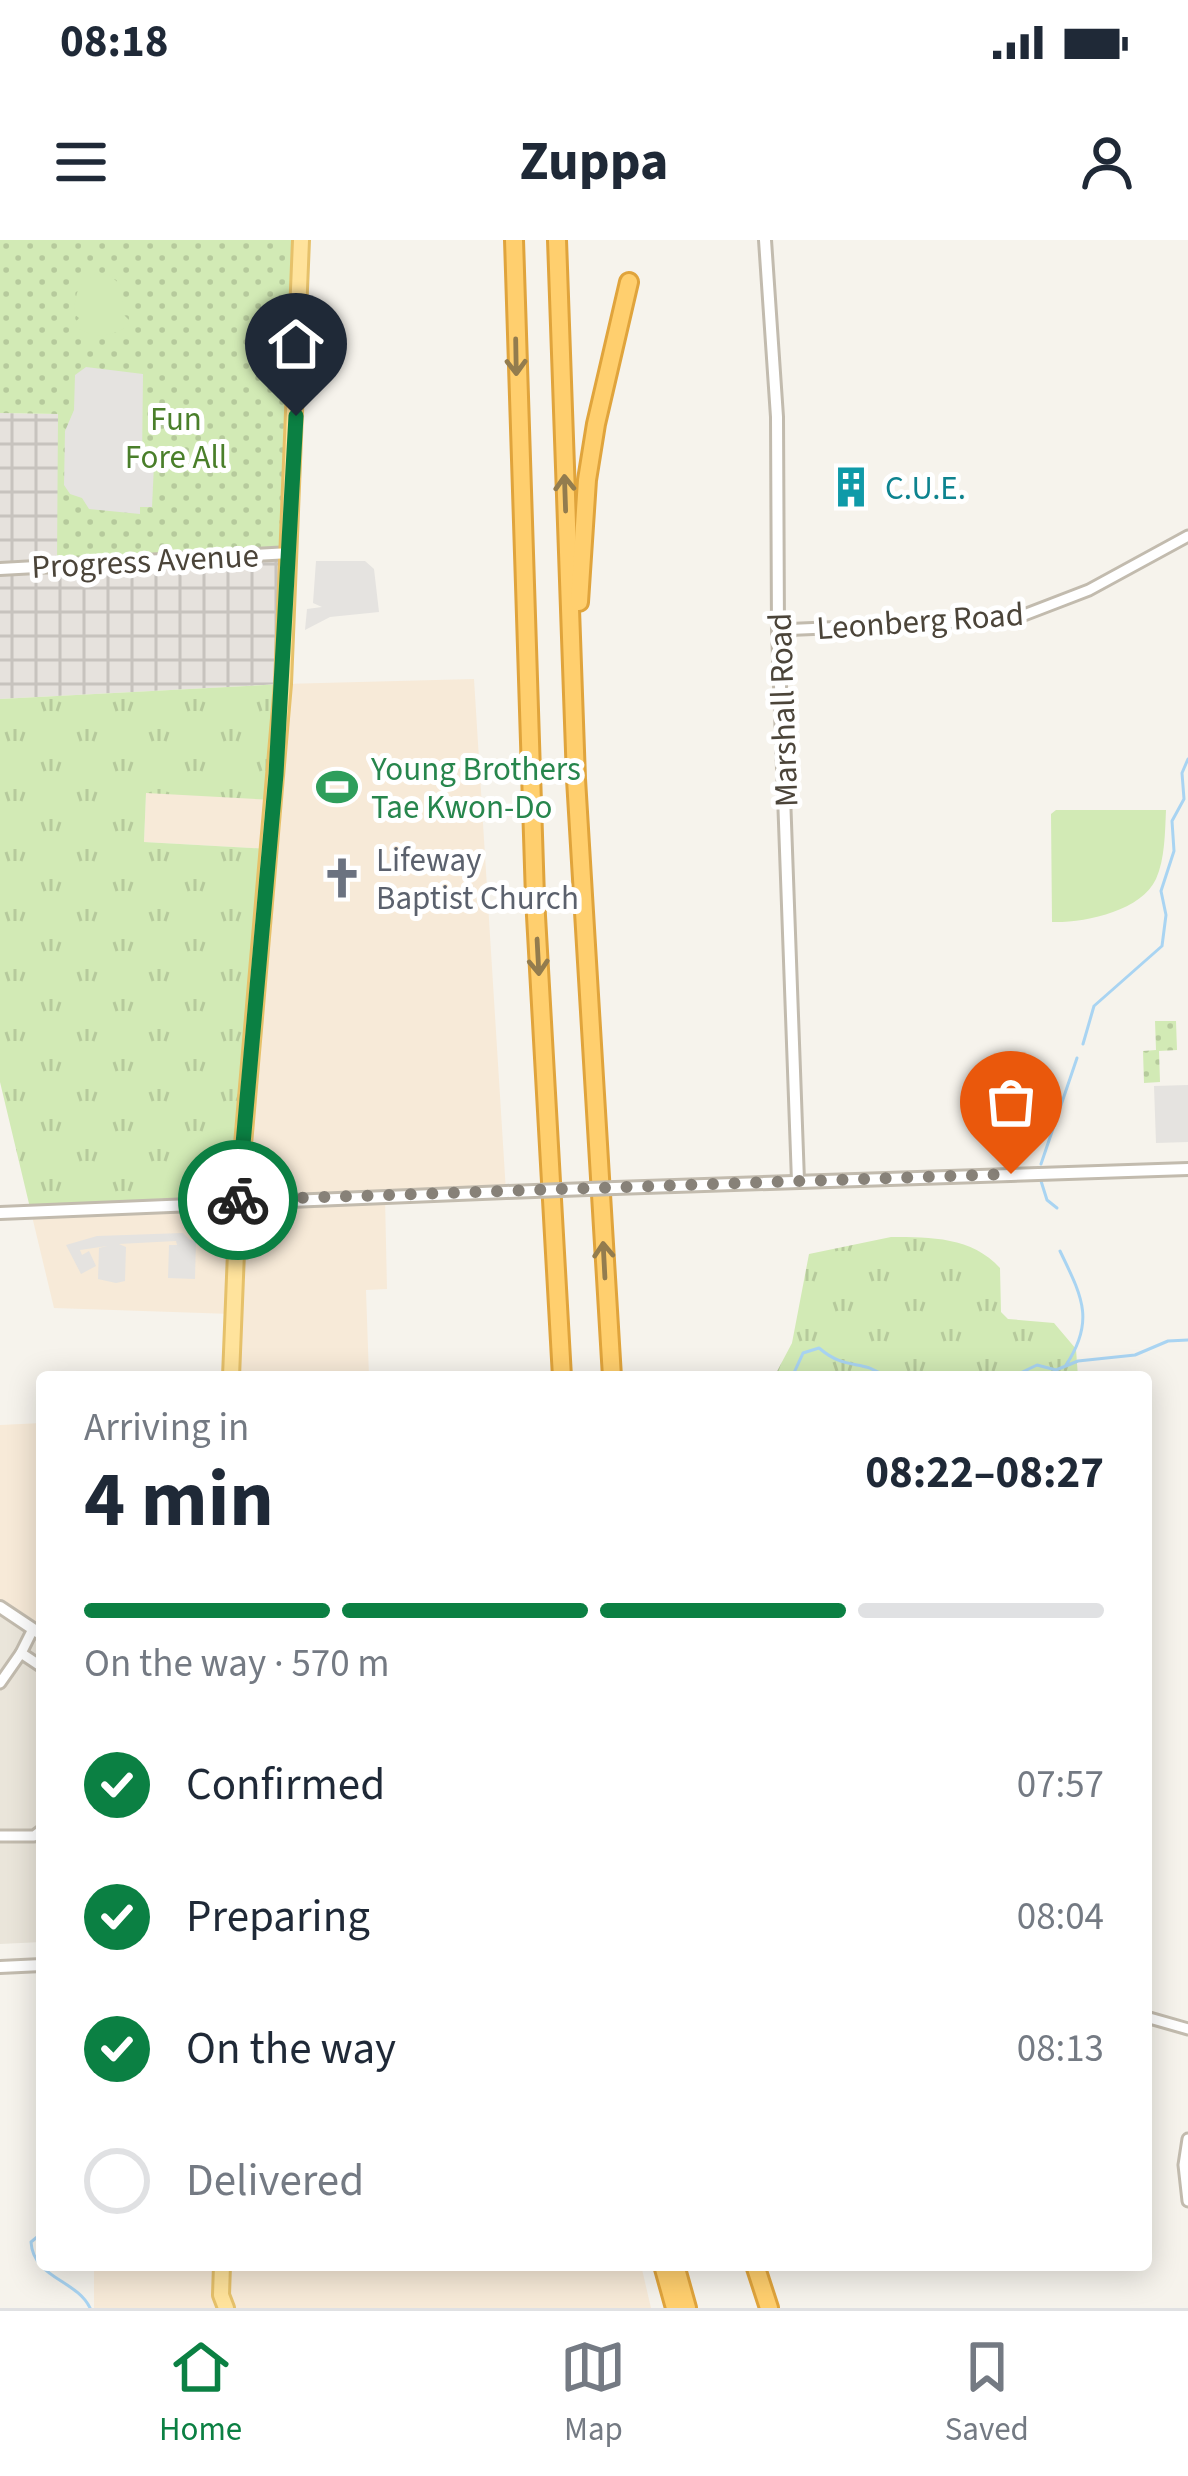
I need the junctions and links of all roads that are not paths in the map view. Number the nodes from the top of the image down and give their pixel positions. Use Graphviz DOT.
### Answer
graph roads {
  1 [pos="301,240"];
  2 [pos="514,240"];
  3 [pos="556,240"];
  4 [pos="765,240"];
  5 [pos="629,282"];
  6 [pos="1188,536"];
  7 [pos="290,553"];
  8 [pos="0,569"];
  9 [pos="778,630"];
  10 [pos="574,722"];
  11 [pos="1188,1169"];
  12 [pos="798,1181"];
  13 [pos="238,1202"];
  14 [pos="0,1213"];
  15 [pos="231,1371"];
  16 [pos="562,1371"];
  17 [pos="612,1371"];
  18 [pos="0,1607"];
  19 [pos="36,1631"];
  20 [pos="36,1633"];
  21 [pos="21,1653"];
  22 [pos="36,1663"];
  23 [pos="0,1683"];
  24 [pos="36,1834"];
  25 [pos="2,1835"];
  26 [pos="36,1965"];
  27 [pos="0,1967"];
  28 [pos="1152,2019"];
  29 [pos="1188,2029"];
  30 [pos="1188,2139"];
  31 [pos="1188,2201"];
  32 [pos="222,2271"];
  33 [pos="665,2271"];
  34 [pos="677,2271"];
  35 [pos="757,2271"];
  36 [pos="221,2304"];
  37 [pos="675,2308"];
  38 [pos="687,2308"];
  39 [pos="769,2308"];
  1 -- 7 [label="main road"];
  2 -- 16 [label="highway, one-way"];
  10 -- 3 [label="highway, one-way"];
  4 -- 9 [label="street, Marshall Road"];
  5 -- 10 [label="highway"];
  6 -- 9 [label="street, Leonberg Road"];
  7 -- 8 [label="street, Progress Avenue"];
  7 -- 13 [label="main road"];
  9 -- 12 [label="street, Marshall Road"];
  17 -- 10 [label="highway, one-way"];
  11 -- 12 [label="street"];
  12 -- 13 [label="street, bridge"];
  13 -- 14 [label="street"];
  13 -- 15 [label="main road"];
  18 -- 19 [label="street"];
  20 -- 21 [label="street"];
  21 -- 22 [label="street"];
  21 -- 23 [label="street"];
  24 -- 25 [label="street"];
  26 -- 27 [label="street"];
  28 -- 29 [label="street"];
  30 -- 31 [label="street"];
  32 -- 36 [label="main road"];
  33 -- 37 [label="highway"];
  34 -- 38 [label="highway"];
  35 -- 39 [label="highway"];
}
